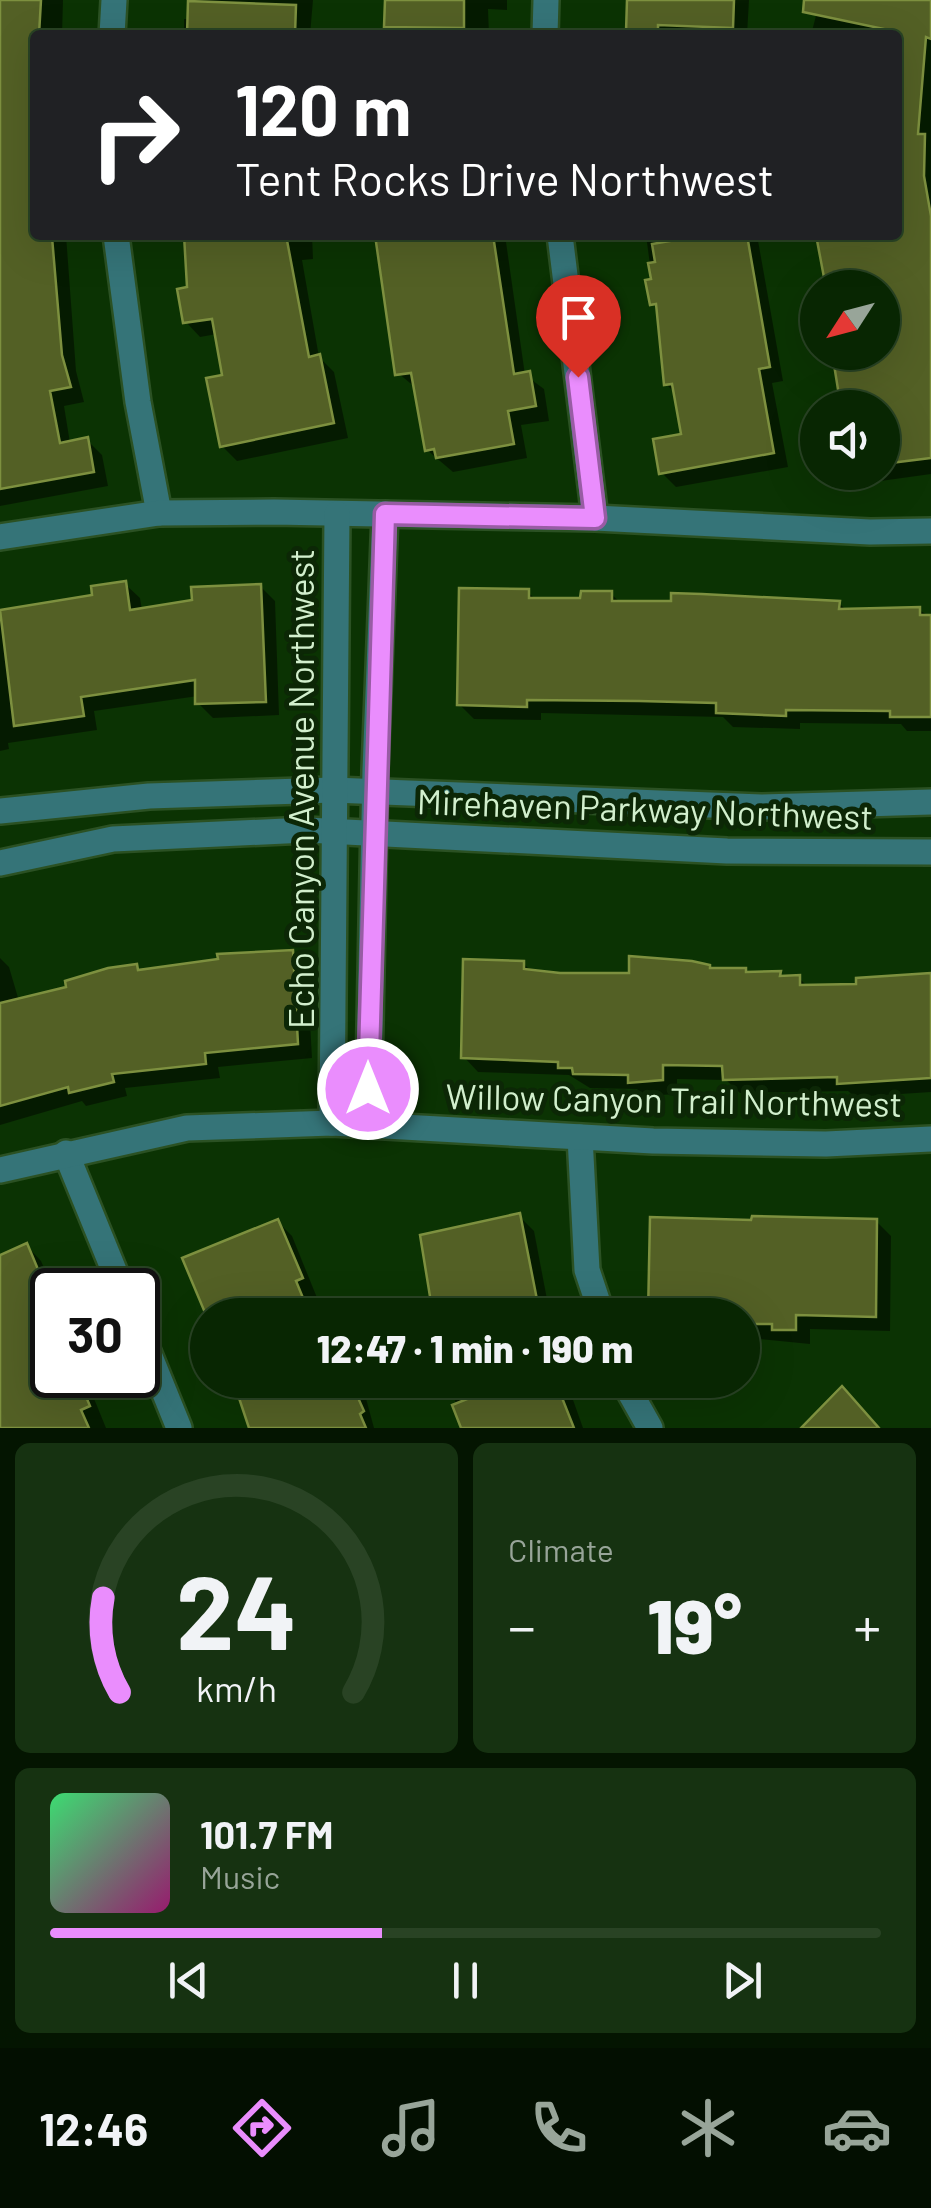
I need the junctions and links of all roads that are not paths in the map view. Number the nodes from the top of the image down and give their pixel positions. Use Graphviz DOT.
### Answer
graph roads {
  1 [pos="114,0"];
  2 [pos="546,0"];
  3 [pos="112,30"];
  4 [pos="545,30"];
  5 [pos="117,240"];
  6 [pos="561,240"];
  7 [pos="159,513"];
  8 [pos="336,514"];
  9 [pos="385,514"];
  10 [pos="595,518"];
  11 [pos="931,531"];
  12 [pos="0,538"];
  13 [pos="332,790"];
  14 [pos="376,793"];
  15 [pos="931,802"];
  16 [pos="0,812"];
  17 [pos="334,830"];
  18 [pos="376,832"];
  19 [pos="931,852"];
  20 [pos="0,862"];
  21 [pos="368,998"];
  22 [pos="334,1002"];
  23 [pos="332,1123"];
  24 [pos="368,1125"];
  25 [pos="580,1137"];
  26 [pos="931,1140"];
  27 [pos="66,1153"];
  28 [pos="0,1170"];
  29 [pos="113,1268"];
  30 [pos="596,1298"];
  31 [pos="160,1381"];
  32 [pos="633,1398"];
  33 [pos="179,1428"];
  34 [pos="650,1428"];
  1 -- 3 [label="street"];
  2 -- 4 [label="street"];
  5 -- 7 [label="street"];
  6 -- 10 [label="street"];
  7 -- 8 [label="street"];
  7 -- 12 [label="street"];
  8 -- 9 [label="street"];
  8 -- 13 [label="street, Echo Canyon Avenue Northwest"];
  9 -- 10 [label="street"];
  9 -- 14 [label="street, Echo Canyon Avenue Northwest"];
  10 -- 11 [label="street"];
  13 -- 14 [label="street, Mirehaven Parkway Northwest"];
  13 -- 16 [label="street, Mirehaven Parkway Northwest"];
  13 -- 17 [label="street, Echo Canyon Avenue Northwest"];
  14 -- 15 [label="street, Mirehaven Parkway Northwest"];
  14 -- 18 [label="street, Echo Canyon Avenue Northwest"];
  17 -- 18 [label="street, Mirehaven Parkway Northwest"];
  17 -- 20 [label="street, Mirehaven Parkway Northwest"];
  17 -- 22 [label="street, Echo Canyon Avenue Northwest"];
  18 -- 19 [label="street, Mirehaven Parkway Northwest"];
  18 -- 21 [label="street, Echo Canyon Avenue Northwest"];
  21 -- 22 [label="street"];
  21 -- 24 [label="street, Echo Canyon Avenue Northwest"];
  22 -- 23 [label="street, Echo Canyon Avenue Northwest"];
  23 -- 24 [label="street, Willow Canyon Trail Northwest"];
  23 -- 27 [label="street, Willow Canyon Trail Northwest"];
  24 -- 25 [label="street, Willow Canyon Trail Northwest"];
  25 -- 26 [label="street, Willow Canyon Trail Northwest"];
  25 -- 30 [label="street"];
  27 -- 28 [label="street, Willow Canyon Trail Northwest"];
  27 -- 29 [label="street"];
  31 -- 33 [label="street"];
  32 -- 34 [label="street"];
}
